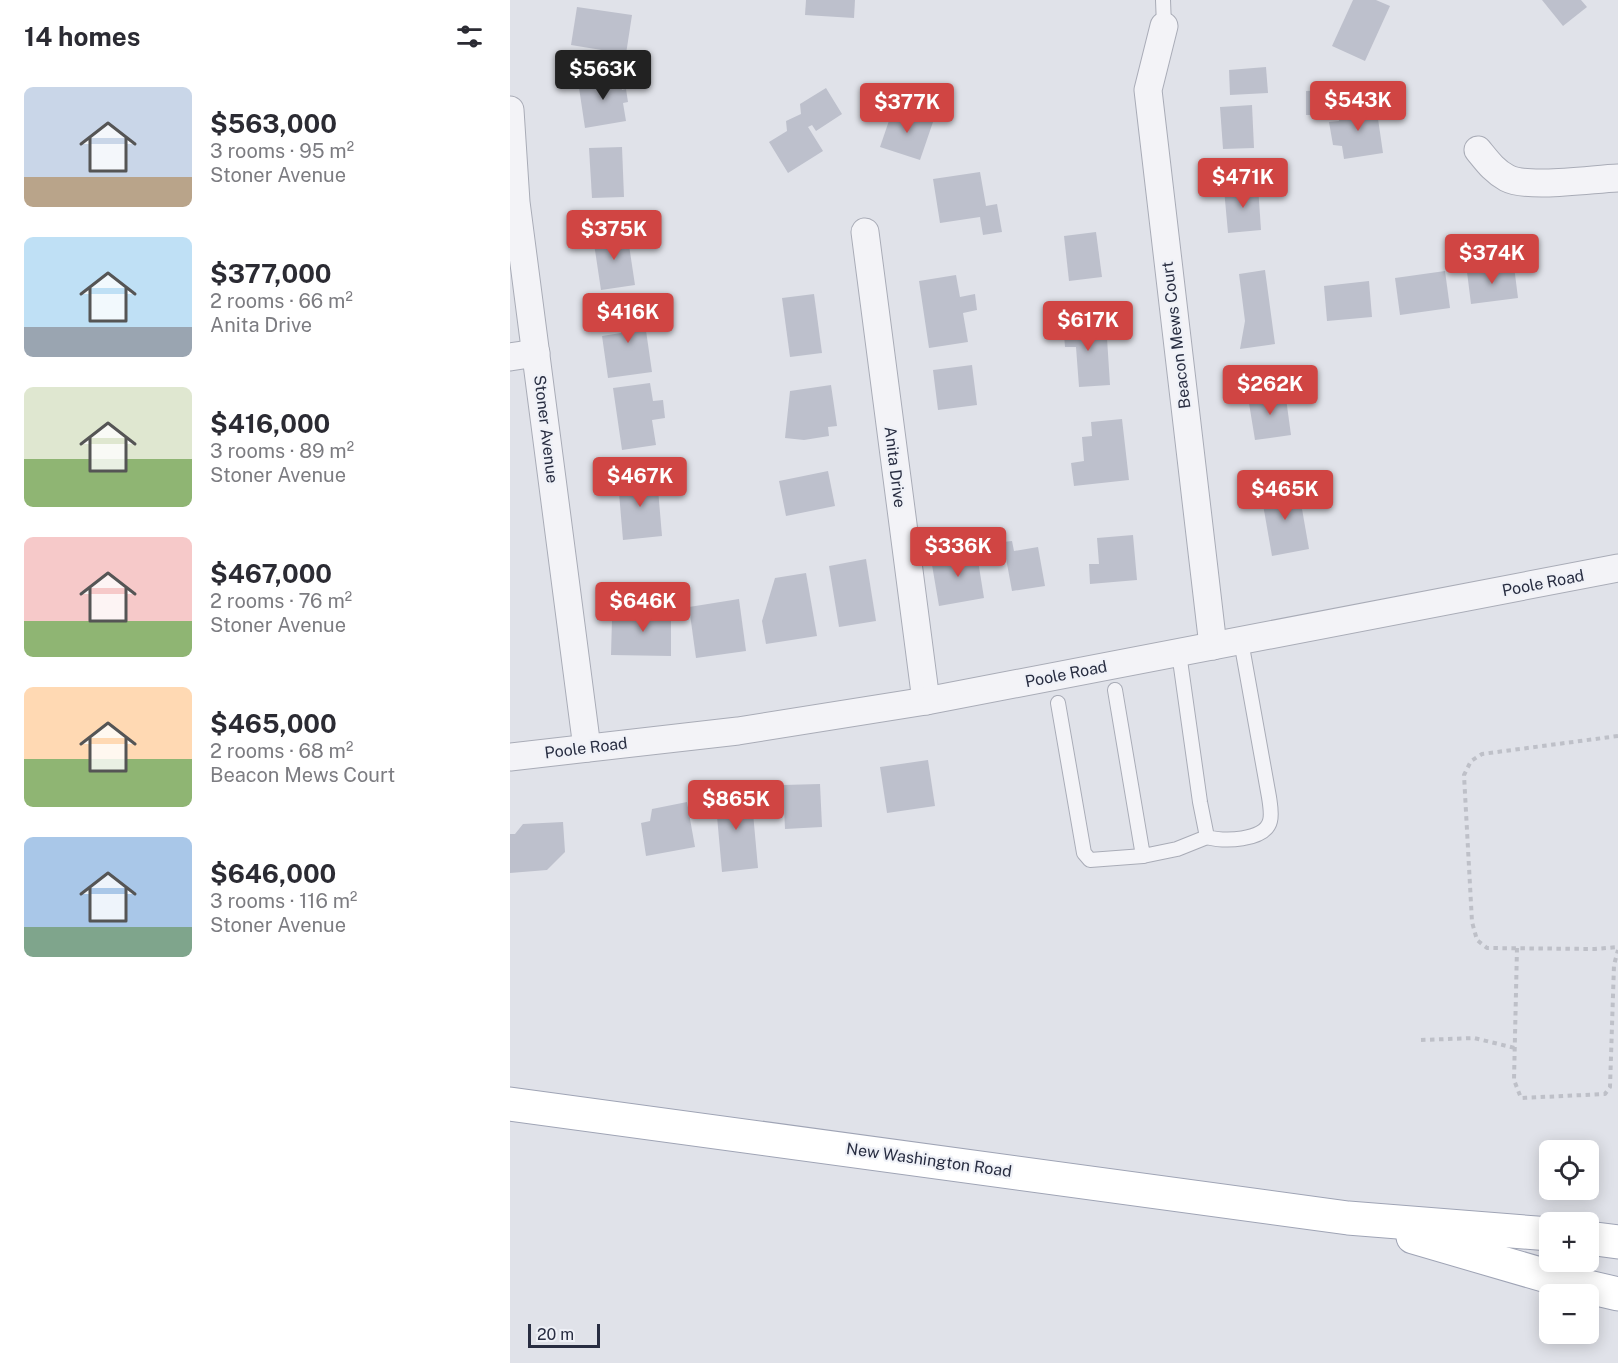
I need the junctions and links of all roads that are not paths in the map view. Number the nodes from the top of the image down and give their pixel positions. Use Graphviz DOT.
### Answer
graph roads {
  1 [pos="1163,13"];
  2 [pos="510,110"];
  3 [pos="1478,150"];
  4 [pos="1618,178"];
  5 [pos="865,232"];
  6 [pos="536,353"];
  7 [pos="510,357"];
  8 [pos="1618,568"];
  9 [pos="1241,641"];
  10 [pos="1213,646"];
  11 [pos="1179,652"];
  12 [pos="1115,690"];
  13 [pos="926,701"];
  14 [pos="1058,703"];
  15 [pos="586,748"];
  16 [pos="510,757"];
  17 [pos="1207,837"];
  18 [pos="1143,856"];
  19 [pos="510,1104"];
  20 [pos="1348,1218"];
  21 [pos="1539,1233"];
  22 [pos="1599,1239"];
  23 [pos="1618,1242"];
  24 [pos="1618,1294"];
  1 -- 10 [label="street, Beacon Mews Court"];
  2 -- 6 [label="street, Stoner Avenue"];
  3 -- 4 [label="street"];
  5 -- 13 [label="street, Anita Drive"];
  6 -- 7 [label="street"];
  6 -- 15 [label="street, Stoner Avenue"];
  8 -- 9 [label="street, Poole Road"];
  9 -- 10 [label="street, Poole Road"];
  9 -- 17 [label="lane"];
  10 -- 11 [label="street, Poole Road"];
  11 -- 13 [label="street, Poole Road"];
  11 -- 17 [label="lane"];
  12 -- 18 [label="lane"];
  13 -- 15 [label="street, Poole Road"];
  14 -- 18 [label="lane"];
  15 -- 16 [label="street, Poole Road"];
  17 -- 18 [label="lane"];
  19 -- 20 [label="main road, New Washington Road"];
  20 -- 21 [label="main road, New Washington Road"];
  20 -- 24 [label="main road, New Washington Road"];
  22 -- 23 [label="main road"];
}
